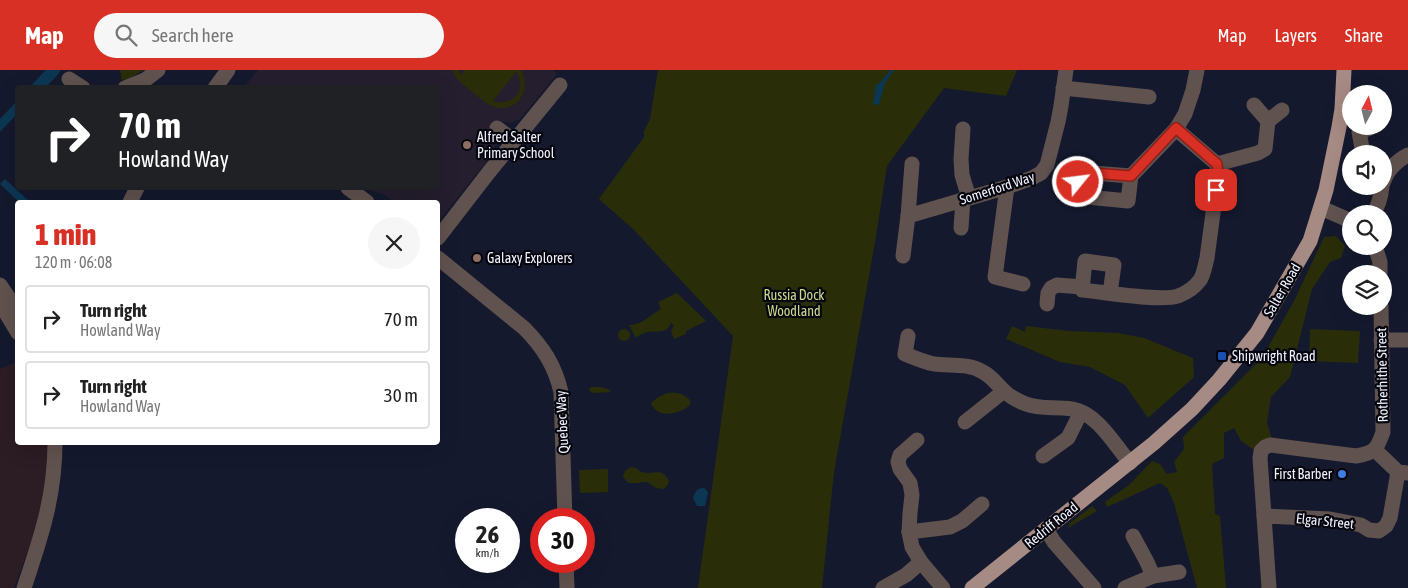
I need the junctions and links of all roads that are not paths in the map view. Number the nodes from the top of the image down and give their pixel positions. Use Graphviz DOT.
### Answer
graph roads {
  1 [pos="158,70"];
  2 [pos="228,70"];
  3 [pos="1066,70"];
  4 [pos="1197,70"];
  5 [pos="1344,70"];
  6 [pos="69,79"];
  7 [pos="78,85"];
  8 [pos="132,85"];
  9 [pos="220,85"];
  10 [pos="560,85"];
  11 [pos="1059,96"];
  12 [pos="1149,97"];
  13 [pos="1254,105"];
  14 [pos="1282,110"];
  15 [pos="1268,121"];
  16 [pos="497,128"];
  17 [pos="1176,128"];
  18 [pos="963,129"];
  19 [pos="514,141"];
  20 [pos="1408,155"];
  21 [pos="912,164"];
  22 [pos="1217,164"];
  23 [pos="1392,168"];
  24 [pos="1131,176"];
  25 [pos="1007,186"];
  26 [pos="351,190"];
  27 [pos="966,198"];
  28 [pos="364,200"];
  29 [pos="1320,208"];
  30 [pos="908,216"];
  31 [pos="1342,217"];
  32 [pos="960,228"];
  33 [pos="440,236"];
  34 [pos="903,256"];
  35 [pos="440,260"];
  36 [pos="1023,284"];
  37 [pos="0,286"];
  38 [pos="1082,287"];
  39 [pos="1110,293"];
  40 [pos="0,303"];
  41 [pos="1047,304"];
  42 [pos="15,308"];
  43 [pos="1381,315"];
  44 [pos="15,328"];
  45 [pos="908,336"];
  46 [pos="1382,340"];
  47 [pos="1408,340"];
  48 [pos="1004,391"];
  49 [pos="1081,412"];
  50 [pos="965,422"];
  51 [pos="917,440"];
  52 [pos="55,445"];
  53 [pos="1376,450"];
  54 [pos="1043,456"];
  55 [pos="1130,463"];
  56 [pos="1403,472"];
  57 [pos="982,504"];
  58 [pos="565,508"];
  59 [pos="1264,516"];
  60 [pos="1046,529"];
  61 [pos="909,532"];
  62 [pos="1133,536"];
  63 [pos="921,562"];
  64 [pos="1179,572"];
  65 [pos="566,573"];
  66 [pos="1156,580"];
  67 [pos="24,588"];
  68 [pos="567,588"];
  69 [pos="883,588"];
  70 [pos="943,588"];
  71 [pos="972,588"];
  72 [pos="1094,588"];
  73 [pos="1125,588"];
  74 [pos="1269,588"];
  1 -- 8 [label="street"];
  2 -- 9 [label="street"];
  3 -- 11 [label="street, Somerford Way"];
  4 -- 17 [label="street"];
  5 -- 29 [label="main road, Salter Road"];
  6 -- 7 [label="street"];
  10 -- 19 [label="street"];
  11 -- 12 [label="street"];
  11 -- 25 [label="street, Somerford Way"];
  13 -- 15 [label="street"];
  14 -- 15 [label="street"];
  15 -- 22 [label="street"];
  16 -- 19 [label="street"];
  17 -- 22 [label="street"];
  17 -- 24 [label="street"];
  18 -- 27 [label="street"];
  19 -- 33 [label="street"];
  20 -- 23 [label="street"];
  21 -- 30 [label="street"];
  22 -- 39 [label="street"];
  25 -- 27 [label="street, Somerford Way"];
  25 -- 36 [label="street"];
  26 -- 28 [label="street"];
  27 -- 30 [label="street, Somerford Way"];
  27 -- 32 [label="street"];
  29 -- 31 [label="street"];
  29 -- 55 [label="main road, Salter Road"];
  30 -- 34 [label="street"];
  35 -- 58 [label="street, Quebec Way"];
  37 -- 42 [label="street"];
  38 -- 39 [label="street"];
  38 -- 39 [label="street"];
  38 -- 41 [label="street"];
  40 -- 44 [label="street"];
  43 -- 46 [label="street, Rotherhithe Street"];
  45 -- 48 [label="street"];
  46 -- 47 [label="street"];
  46 -- 53 [label="street, Rotherhithe Street"];
  48 -- 49 [label="street"];
  48 -- 50 [label="street"];
  49 -- 54 [label="street"];
  49 -- 55 [label="street"];
  51 -- 61 [label="street"];
  52 -- 67 [label="street"];
  53 -- 56 [label="street"];
  53 -- 59 [label="street"];
  55 -- 60 [label="main road, Redriff Road"];
  56 -- 59 [label="street, Elgar Street"];
  57 -- 61 [label="street"];
  59 -- 74 [label="street"];
  60 -- 71 [label="main road, Redriff Road"];
  60 -- 72 [label="street"];
  61 -- 63 [label="street"];
  62 -- 66 [label="street"];
  63 -- 69 [label="street"];
  63 -- 70 [label="street"];
  64 -- 66 [label="street"];
  65 -- 68 [label="street"];
  66 -- 73 [label="street"];
}
